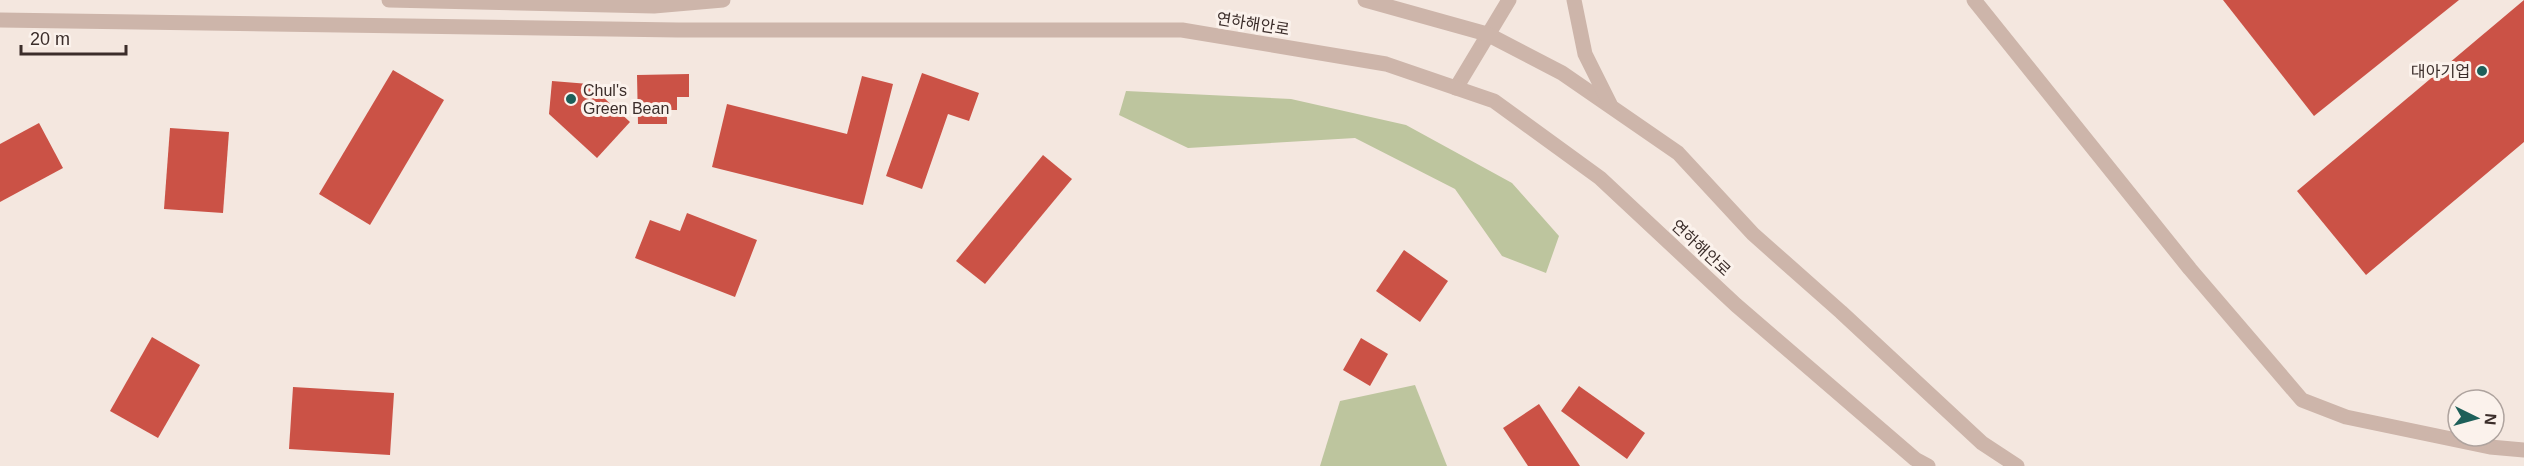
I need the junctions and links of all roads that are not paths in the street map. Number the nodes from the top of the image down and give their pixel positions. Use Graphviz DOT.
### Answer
graph roads {
  1 [pos="389,0"];
  2 [pos="723,0"];
  3 [pos="1365,0"];
  4 [pos="1509,0"];
  5 [pos="1574,0"];
  6 [pos="1974,0"];
  7 [pos="0,20"];
  8 [pos="1487,34"];
  9 [pos="1456,88"];
  10 [pos="1612,107"];
  11 [pos="2524,450"];
  12 [pos="1928,466"];
  13 [pos="2017,466"];
  1 -- 2 [label="street"];
  3 -- 8 [label="street"];
  4 -- 8 [label="street"];
  5 -- 10 [label="street"];
  6 -- 11 [label="street"];
  7 -- 9 [label="street, 연하해안로"];
  8 -- 9 [label="street"];
  8 -- 10 [label="street"];
  9 -- 12 [label="street, 연하해안로"];
  10 -- 13 [label="street"];
}
